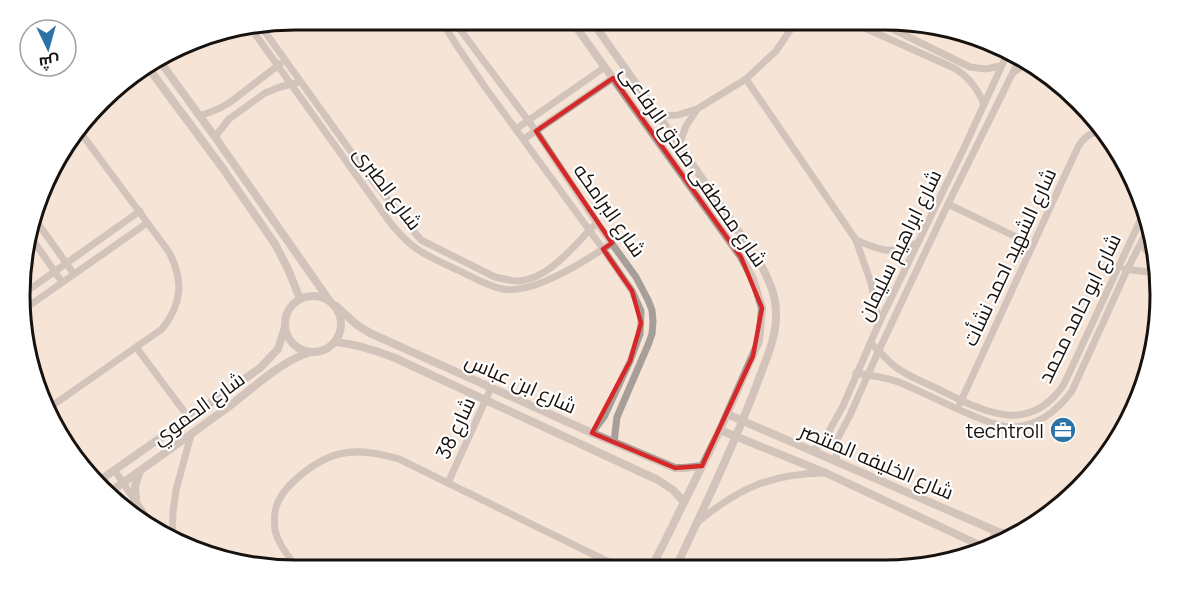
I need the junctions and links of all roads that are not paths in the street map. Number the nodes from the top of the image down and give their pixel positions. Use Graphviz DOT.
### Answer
graph roads {
  1 [pos="447,30"];
  2 [pos="460,30"];
  3 [pos="578,30"];
  4 [pos="598,30"];
  5 [pos="792,30"];
  6 [pos="869,30"];
  7 [pos="896,31"];
  8 [pos="265,32"];
  9 [pos="254,33"];
  10 [pos="467,40"];
  11 [pos="457,46"];
  12 [pos="1005,59"];
  13 [pos="284,60"];
  14 [pos="163,65"];
  15 [pos="1016,65"];
  16 [pos="278,66"];
  17 [pos="1001,66"];
  18 [pos="605,67"];
  19 [pos="1020,68"];
  20 [pos="152,73"];
  21 [pos="1011,74"];
  22 [pos="613,78"];
  23 [pos="746,79"];
  24 [pos="301,82"];
  25 [pos="291,84"];
  26 [pos="984,104"];
  27 [pos="697,110"];
  28 [pos="200,116"];
  29 [pos="659,116"];
  30 [pos="528,121"];
  31 [pos="516,129"];
  32 [pos="536,131"];
  33 [pos="1094,132"];
  34 [pos="83,136"];
  35 [pos="215,137"];
  36 [pos="524,139"];
  37 [pos="679,145"];
  38 [pos="948,204"];
  39 [pos="394,208"];
  40 [pos="140,211"];
  41 [pos="384,214"];
  42 [pos="1140,221"];
  43 [pos="147,223"];
  44 [pos="597,223"];
  45 [pos="39,226"];
  46 [pos="589,231"];
  47 [pos="1144,238"];
  48 [pos="856,240"];
  49 [pos="1142,241"];
  50 [pos="35,243"];
  51 [pos="612,243"];
  52 [pos="917,243"];
  53 [pos="1033,245"];
  54 [pos="603,249"];
  55 [pos="1146,250"];
  56 [pos="66,264"];
  57 [pos="1118,266"];
  58 [pos="1127,270"];
  59 [pos="55,272"];
  60 [pos="1149,272"];
  61 [pos="74,274"];
  62 [pos="62,282"];
  63 [pos="30,289"];
  64 [pos="300,299"];
  65 [pos="332,303"];
  66 [pos="31,304"];
  67 [pos="879,323"];
  68 [pos="285,327"];
  69 [pos="335,342"];
  70 [pos="870,343"];
  71 [pos="136,347"];
  72 [pos="879,350"];
  73 [pos="311,352"];
  74 [pos="856,373"];
  75 [pos="868,376"];
  76 [pos="916,378"];
  77 [pos="491,388"];
  78 [pos="912,388"];
  79 [pos="486,400"];
  80 [pos="962,400"];
  81 [pos="54,405"];
  82 [pos="957,409"];
  83 [pos="727,414"];
  84 [pos="189,418"];
  85 [pos="742,421"];
  86 [pos="720,430"];
  87 [pos="592,433"];
  88 [pos="191,435"];
  89 [pos="735,436"];
  90 [pos="614,442"];
  91 [pos="812,451"];
  92 [pos="836,462"];
  93 [pos="702,466"];
  94 [pos="115,471"];
  95 [pos="140,471"];
  96 [pos="826,473"];
  97 [pos="104,478"];
  98 [pos="123,483"];
  99 [pos="448,483"];
  100 [pos="115,489"];
  101 [pos="135,501"];
  102 [pos="684,502"];
  103 [pos="142,510"];
  104 [pos="697,522"];
  105 [pos="172,530"];
  106 [pos="996,531"];
  107 [pos="1001,533"];
  108 [pos="994,537"];
  109 [pos="976,544"];
  110 [pos="291,560"];
  111 [pos="605,560"];
  112 [pos="655,560"];
  113 [pos="679,560"];
  1 -- 11 [label="street, شارع البرامكه"];
  2 -- 10 [label="street, شارع البرامكه"];
  3 -- 18 [label="street, شارع مصطفى صادق الرفاعى"];
  4 -- 29 [label="street, شارع مصطفى صادق الرفاعى"];
  5 -- 23 [label="street"];
  6 -- 26 [label="street"];
  7 -- 17 [label="street"];
  8 -- 13 [label="street, شارع الطبرى"];
  9 -- 16 [label="street, شارع الطبرى"];
  10 -- 11 [label="street"];
  10 -- 30 [label="street, شارع البرامكه"];
  11 -- 31 [label="street, شارع البرامكه"];
  12 -- 17 [label="street, شارع ابراهيم سليمان"];
  13 -- 16 [label="street"];
  13 -- 24 [label="street, شارع الطبرى"];
  14 -- 28 [label="street, شارع ابن عباس"];
  15 -- 21 [label="street, شارع ابراهيم سليمان"];
  16 -- 25 [label="street, شارع الطبرى"];
  16 -- 28 [label="street"];
  17 -- 26 [label="street, شارع ابراهيم سليمان"];
  18 -- 22 [label="street, شارع مصطفى صادق الرفاعى"];
  18 -- 30 [label="street"];
  19 -- 21 [label="street"];
  20 -- 64 [label="street"];
  21 -- 38 [label="street, شارع ابراهيم سليمان"];
  22 -- 32 [label="street"];
  22 -- 83 [label="street, شارع مصطفى صادق الرفاعى"];
  23 -- 27 [label="street"];
  23 -- 48 [label="street"];
  24 -- 25 [label="street"];
  24 -- 39 [label="street, شارع الطبرى"];
  25 -- 35 [label="street"];
  25 -- 41 [label="street, شارع الطبرى"];
  26 -- 52 [label="street, شارع ابراهيم سليمان"];
  27 -- 29 [label="street"];
  27 -- 37 [label="street"];
  28 -- 35 [label="street, شارع ابن عباس"];
  29 -- 37 [label="street, شارع مصطفى صادق الرفاعى"];
  30 -- 31 [label="street"];
  30 -- 32 [label="street, شارع البرامكه"];
  31 -- 36 [label="street, شارع البرامكه"];
  32 -- 36 [label="street"];
  32 -- 44 [label="street, شارع البرامكه"];
  33 -- 53 [label="street, شارع الشهيد احمد نشأت"];
  34 -- 40 [label="street"];
  35 -- 65 [label="street, شارع ابن عباس"];
  36 -- 46 [label="street, شارع البرامكه"];
  37 -- 85 [label="street, شارع مصطفى صادق الرفاعى"];
  38 -- 53 [label="street"];
  38 -- 72 [label="street, شارع ابراهيم سليمان"];
  39 -- 41 [label="street"];
  39 -- 46 [label="street, شارع الطبرى"];
  40 -- 43 [label="street"];
  40 -- 56 [label="street"];
  41 -- 54 [label="street, شارع الطبرى"];
  42 -- 57 [label="street, شارع ابو حامد محمد"];
  43 -- 61 [label="street"];
  43 -- 71 [label="street"];
  44 -- 46 [label="street, شارع الطبرى"];
  44 -- 51 [label="street, شارع البرامكه"];
  45 -- 56 [label="street"];
  46 -- 54 [label="street, شارع البرامكه"];
  47 -- 49 [label="street, شارع ابو حامد محمد"];
  48 -- 52 [label="street"];
  48 -- 67 [label="street"];
  49 -- 55 [label="street"];
  49 -- 58 [label="street, شارع ابو حامد محمد"];
  50 -- 59 [label="street"];
  51 -- 54 [label="street, شارع الطبرى"];
  51 -- 90 [label="street, شارع البرامكه"];
  52 -- 67 [label="street, شارع ابراهيم سليمان"];
  53 -- 80 [label="street, شارع الشهيد احمد نشأت"];
  54 -- 87 [label="street, شارع البرامكه"];
  56 -- 59 [label="street"];
  56 -- 61 [label="street"];
  57 -- 58 [label="street"];
  57 -- 80 [label="street, شارع ابو حامد محمد"];
  58 -- 60 [label="street"];
  58 -- 82 [label="street, شارع ابو حامد محمد"];
  59 -- 62 [label="street"];
  59 -- 63 [label="street"];
  61 -- 62 [label="street"];
  62 -- 66 [label="street"];
  64 -- 65 [label="street"];
  64 -- 68 [label="street"];
  65 -- 69 [label="street"];
  65 -- 77 [label="street, شارع ابن عباس"];
  67 -- 70 [label="street, شارع ابراهيم سليمان"];
  68 -- 73 [label="street"];
  68 -- 84 [label="street, شارع الحموي"];
  69 -- 73 [label="street"];
  69 -- 79 [label="street, شارع ابن عباس"];
  70 -- 72 [label="street, شارع ابو حامد محمد"];
  70 -- 74 [label="street, شارع ابراهيم سليمان"];
  71 -- 81 [label="street"];
  71 -- 84 [label="street"];
  72 -- 75 [label="street, شارع ابراهيم سليمان"];
  72 -- 76 [label="street, شارع ابو حامد محمد"];
  73 -- 88 [label="street, شارع الحموي"];
  74 -- 75 [label="street, شارع ابو حامد محمد"];
  74 -- 91 [label="street, شارع ابراهيم سليمان"];
  75 -- 78 [label="street, شارع ابو حامد محمد"];
  75 -- 92 [label="street, شارع ابراهيم سليمان"];
  76 -- 78 [label="street"];
  76 -- 80 [label="street, شارع ابو حامد محمد"];
  77 -- 79 [label="street, شارع 38"];
  77 -- 87 [label="street, شارع ابن عباس"];
  78 -- 82 [label="street, شارع ابو حامد محمد"];
  79 -- 99 [label="street, شارع 38"];
  79 -- 102 [label="street, شارع ابن عباس"];
  80 -- 82 [label="street, شارع الشهيد احمد نشأت"];
  83 -- 85 [label="street, شارع الخليفه المنتصر"];
  83 -- 86 [label="street, شارع مصطفى صادق الرفاعى"];
  84 -- 94 [label="street, شارع الحموي"];
  85 -- 89 [label="street, شارع مصطفى صادق الرفاعى"];
  85 -- 91 [label="street, شارع الخليفه المنتصر"];
  86 -- 89 [label="street, شارع الخليفه المنتصر"];
  86 -- 93 [label="street, شارع مصطفى صادق الرفاعى"];
  87 -- 90 [label="street, شارع ابن عباس"];
  88 -- 95 [label="street, شارع الحموي"];
  88 -- 105 [label="street"];
  89 -- 96 [label="street, شارع الخليفه المنتصر"];
  89 -- 104 [label="street, شارع مصطفى صادق الرفاعى"];
  90 -- 93 [label="street, شارع ابن عباس"];
  91 -- 92 [label="street, شارع الخليفه المنتصر"];
  92 -- 106 [label="street, شارع الخليفه المنتصر"];
  93 -- 102 [label="street, شارع مصطفى صادق الرفاعى"];
  94 -- 97 [label="street, شارع الحموي"];
  94 -- 98 [label="street"];
  95 -- 98 [label="street, شارع الحموي"];
  95 -- 101 [label="street"];
  96 -- 104 [label="street"];
  96 -- 109 [label="street, شارع الخليفه المنتصر"];
  98 -- 100 [label="street, شارع الحموي"];
  98 -- 101 [label="street"];
  99 -- 110 [label="street"];
  99 -- 111 [label="street"];
  101 -- 103 [label="street"];
  102 -- 112 [label="street, شارع مصطفى صادق الرفاعى"];
  104 -- 113 [label="street, شارع مصطفى صادق الرفاعى"];
  106 -- 107 [label="street, شارع الخليفه المنتصر"];
  106 -- 108 [label="street"];
}
